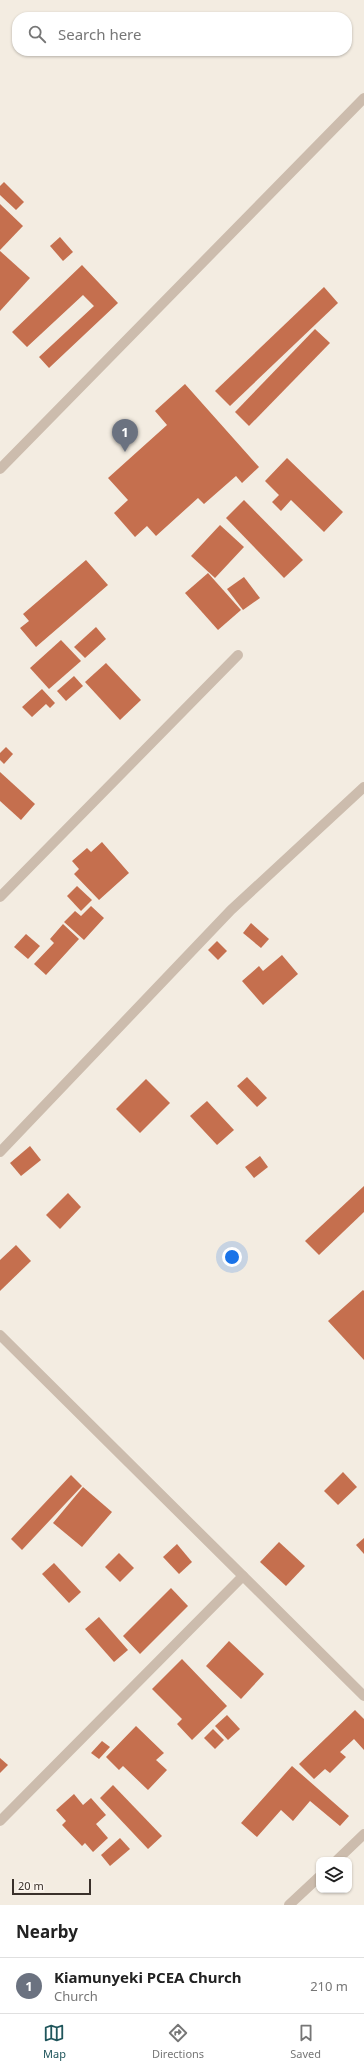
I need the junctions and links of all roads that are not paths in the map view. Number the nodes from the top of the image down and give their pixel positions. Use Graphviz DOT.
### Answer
graph roads {
  1 [pos="364,98"];
  2 [pos="0,469"];
  3 [pos="238,655"];
  4 [pos="364,787"];
  5 [pos="0,897"];
  6 [pos="0,1152"];
  7 [pos="0,1335"];
  8 [pos="243,1576"];
  9 [pos="364,1696"];
  10 [pos="0,1821"];
  11 [pos="364,1834"];
  12 [pos="340,1857"];
  13 [pos="316,1880"];
  14 [pos="289,1905"];
  1 -- 2 [label="street"];
  3 -- 5 [label="street"];
  4 -- 6 [label="street"];
  7 -- 8 [label="street"];
  8 -- 9 [label="street"];
  8 -- 10 [label="street"];
  11 -- 12 [label="street"];
  13 -- 14 [label="street"];
}
